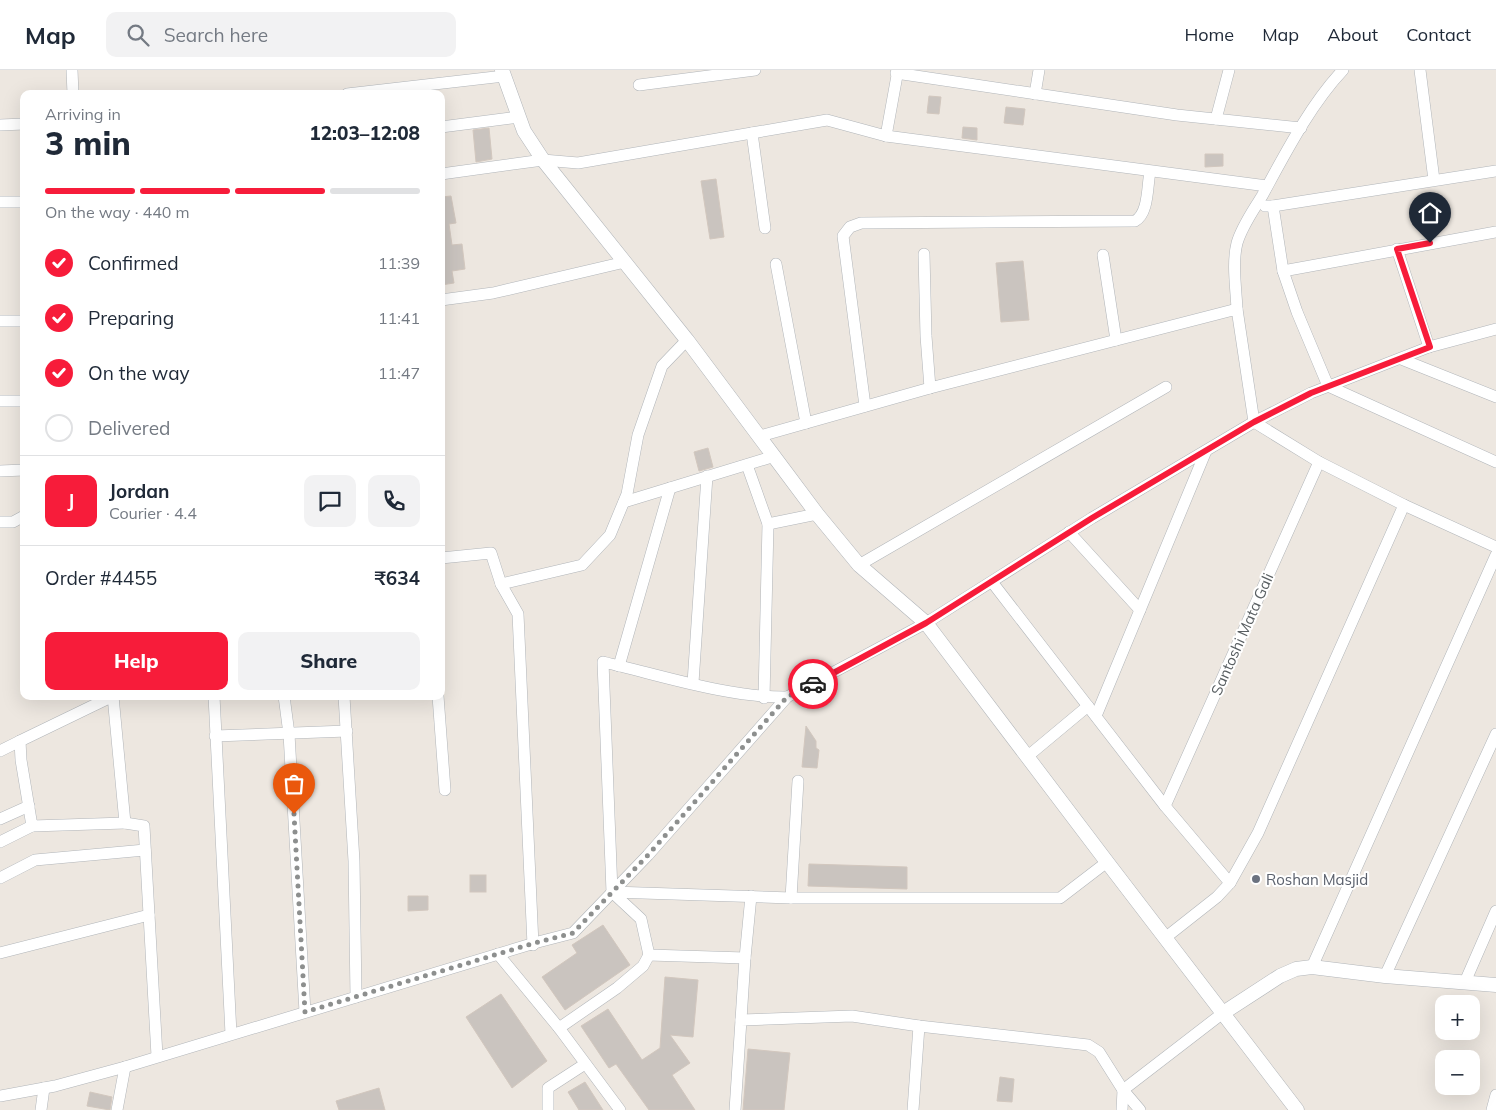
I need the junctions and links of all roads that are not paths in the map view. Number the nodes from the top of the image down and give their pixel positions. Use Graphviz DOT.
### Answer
graph roads {
  1 [pos="72,70"];
  2 [pos="755,70"];
  3 [pos="1039,70"];
  4 [pos="1229,70"];
  5 [pos="1343,70"];
  6 [pos="1420,70"];
  7 [pos="897,71"];
  8 [pos="503,73"];
  9 [pos="639,85"];
  10 [pos="73,90"];
  11 [pos="377,90"];
  12 [pos="1035,94"];
  13 [pos="519,117"];
  14 [pos="1216,119"];
  15 [pos="20,124"];
  16 [pos="0,125"];
  17 [pos="445,126"];
  18 [pos="1301,128"];
  19 [pos="752,133"];
  20 [pos="886,136"];
  21 [pos="543,160"];
  22 [pos="1496,171"];
  23 [pos="1150,172"];
  24 [pos="445,173"];
  25 [pos="1434,180"];
  26 [pos="1267,186"];
  27 [pos="0,202"];
  28 [pos="20,202"];
  29 [pos="1256,206"];
  30 [pos="1272,206"];
  31 [pos="765,228"];
  32 [pos="1496,232"];
  33 [pos="1397,249"];
  34 [pos="924,254"];
  35 [pos="1104,255"];
  36 [pos="626,262"];
  37 [pos="776,264"];
  38 [pos="1283,271"];
  39 [pos="445,299"];
  40 [pos="1237,308"];
  41 [pos="0,321"];
  42 [pos="20,321"];
  43 [pos="1496,329"];
  44 [pos="687,340"];
  45 [pos="1116,340"];
  46 [pos="1430,347"];
  47 [pos="1401,359"];
  48 [pos="1328,386"];
  49 [pos="930,388"];
  50 [pos="1166,388"];
  51 [pos="1496,398"];
  52 [pos="0,401"];
  53 [pos="20,401"];
  54 [pos="865,406"];
  55 [pos="1254,422"];
  56 [pos="806,423"];
  57 [pos="760,436"];
  58 [pos="1206,451"];
  59 [pos="775,456"];
  60 [pos="1319,462"];
  61 [pos="1496,462"];
  62 [pos="747,464"];
  63 [pos="20,470"];
  64 [pos="0,471"];
  65 [pos="707,476"];
  66 [pos="670,488"];
  67 [pos="624,502"];
  68 [pos="1404,505"];
  69 [pos="817,514"];
  70 [pos="20,518"];
  71 [pos="0,522"];
  72 [pos="768,524"];
  73 [pos="1069,532"];
  74 [pos="1496,547"];
  75 [pos="1496,555"];
  76 [pos="445,558"];
  77 [pos="859,566"];
  78 [pos="992,582"];
  79 [pos="501,584"];
  80 [pos="1140,610"];
  81 [pos="926,623"];
  82 [pos="619,666"];
  83 [pos="693,684"];
  84 [pos="787,697"];
  85 [pos="764,698"];
  86 [pos="105,700"];
  87 [pos="113,700"];
  88 [pos="214,700"];
  89 [pos="285,700"];
  90 [pos="344,700"];
  91 [pos="438,700"];
  92 [pos="1088,706"];
  93 [pos="1096,716"];
  94 [pos="347,731"];
  95 [pos="289,734"];
  96 [pos="1496,734"];
  97 [pos="215,736"];
  98 [pos="20,741"];
  99 [pos="0,751"];
  100 [pos="1028,756"];
  101 [pos="798,781"];
  102 [pos="445,790"];
  103 [pos="29,806"];
  104 [pos="1165,806"];
  105 [pos="0,819"];
  106 [pos="125,823"];
  107 [pos="32,826"];
  108 [pos="0,842"];
  109 [pos="146,850"];
  110 [pos="1107,862"];
  111 [pos="0,878"];
  112 [pos="1230,883"];
  113 [pos="612,892"];
  114 [pos="751,896"];
  115 [pos="791,898"];
  116 [pos="1496,910"];
  117 [pos="149,915"];
  118 [pos="1165,938"];
  119 [pos="533,944"];
  120 [pos="0,953"];
  121 [pos="498,954"];
  122 [pos="649,955"];
  123 [pos="745,958"];
  124 [pos="1312,967"];
  125 [pos="1385,976"];
  126 [pos="1466,982"];
  127 [pos="1496,985"];
  128 [pos="356,997"];
  129 [pos="305,1012"];
  130 [pos="1223,1013"];
  131 [pos="741,1020"];
  132 [pos="919,1026"];
  133 [pos="560,1028"];
  134 [pos="231,1034"];
  135 [pos="157,1056"];
  136 [pos="585,1064"];
  137 [pos="125,1067"];
  138 [pos="44,1088"];
  139 [pos="1123,1090"];
  140 [pos="1496,1095"];
  141 [pos="0,1096"];
  142 [pos="42,1110"];
  143 [pos="117,1110"];
  144 [pos="548,1110"];
  145 [pos="620,1110"];
  146 [pos="735,1110"];
  147 [pos="913,1110"];
  148 [pos="1122,1110"];
  149 [pos="1140,1110"];
  150 [pos="1297,1110"];
  151 [pos="1492,1110"];
  1 -- 10 [label="street"];
  2 -- 9 [label="street"];
  3 -- 12 [label="street"];
  4 -- 14 [label="street"];
  5 -- 18 [label="street"];
  6 -- 25 [label="street"];
  7 -- 12 [label="street"];
  7 -- 20 [label="street"];
  8 -- 11 [label="street"];
  8 -- 13 [label="street"];
  12 -- 14 [label="street"];
  13 -- 17 [label="street"];
  13 -- 21 [label="street"];
  14 -- 18 [label="street"];
  15 -- 16 [label="street"];
  18 -- 26 [label="street"];
  19 -- 20 [label="street"];
  19 -- 21 [label="street"];
  19 -- 31 [label="street"];
  20 -- 23 [label="street"];
  21 -- 24 [label="street"];
  21 -- 36 [label="street"];
  22 -- 25 [label="street"];
  23 -- 26 [label="street"];
  23 -- 54 [label="street"];
  25 -- 30 [label="street"];
  26 -- 29 [label="street"];
  27 -- 28 [label="street"];
  29 -- 30 [label="street"];
  29 -- 40 [label="street"];
  30 -- 38 [label="street"];
  32 -- 33 [label="street"];
  33 -- 38 [label="street"];
  33 -- 46 [label="street"];
  34 -- 49 [label="street"];
  35 -- 45 [label="street"];
  36 -- 39 [label="street"];
  36 -- 44 [label="street"];
  37 -- 56 [label="street"];
  38 -- 48 [label="street"];
  40 -- 45 [label="street"];
  40 -- 55 [label="street"];
  41 -- 42 [label="street"];
  43 -- 46 [label="street"];
  44 -- 57 [label="street"];
  44 -- 67 [label="street"];
  45 -- 49 [label="street"];
  46 -- 47 [label="street"];
  47 -- 48 [label="street"];
  47 -- 51 [label="street"];
  48 -- 55 [label="street"];
  48 -- 61 [label="street"];
  49 -- 54 [label="street"];
  50 -- 77 [label="street"];
  52 -- 53 [label="street"];
  54 -- 56 [label="street"];
  55 -- 58 [label="street"];
  55 -- 60 [label="street"];
  56 -- 57 [label="street"];
  57 -- 59 [label="street"];
  58 -- 73 [label="street"];
  58 -- 80 [label="street"];
  59 -- 62 [label="street"];
  59 -- 69 [label="street"];
  60 -- 68 [label="street"];
  60 -- 104 [label="street, Santoshi Mata Gali"];
  62 -- 65 [label="street"];
  62 -- 72 [label="street"];
  63 -- 64 [label="street"];
  65 -- 66 [label="street"];
  65 -- 83 [label="street"];
  66 -- 67 [label="street"];
  66 -- 82 [label="street"];
  67 -- 79 [label="street"];
  68 -- 74 [label="street"];
  68 -- 112 [label="street"];
  69 -- 72 [label="street"];
  69 -- 77 [label="street"];
  70 -- 71 [label="street"];
  72 -- 85 [label="street"];
  73 -- 78 [label="street"];
  73 -- 80 [label="street"];
  75 -- 124 [label="street"];
  76 -- 79 [label="street"];
  77 -- 81 [label="street"];
  78 -- 81 [label="street"];
  78 -- 92 [label="street"];
  79 -- 119 [label="street"];
  80 -- 93 [label="street"];
  81 -- 84 [label="street"];
  81 -- 100 [label="street"];
  82 -- 83 [label="street"];
  82 -- 113 [label="street"];
  83 -- 85 [label="street"];
  84 -- 85 [label="street"];
  84 -- 113 [label="street"];
  86 -- 98 [label="street"];
  87 -- 106 [label="street"];
  88 -- 97 [label="street"];
  89 -- 95 [label="street"];
  90 -- 94 [label="street"];
  91 -- 102 [label="street"];
  92 -- 93 [label="street"];
  92 -- 100 [label="street"];
  93 -- 104 [label="street"];
  94 -- 95 [label="street"];
  94 -- 128 [label="street"];
  95 -- 97 [label="street"];
  95 -- 129 [label="street"];
  96 -- 125 [label="street"];
  97 -- 134 [label="street"];
  98 -- 99 [label="street"];
  98 -- 103 [label="street"];
  100 -- 110 [label="street"];
  101 -- 115 [label="street"];
  103 -- 105 [label="street"];
  103 -- 107 [label="street"];
  104 -- 112 [label="street"];
  106 -- 107 [label="street"];
  106 -- 109 [label="street"];
  107 -- 108 [label="street"];
  109 -- 111 [label="street"];
  109 -- 117 [label="street"];
  110 -- 115 [label="street"];
  110 -- 118 [label="street"];
  112 -- 118 [label="street"];
  113 -- 114 [label="street"];
  113 -- 119 [label="street"];
  113 -- 122 [label="street"];
  114 -- 115 [label="street"];
  114 -- 123 [label="street"];
  116 -- 126 [label="street"];
  117 -- 120 [label="street"];
  117 -- 135 [label="street"];
  118 -- 130 [label="street"];
  119 -- 121 [label="street"];
  121 -- 128 [label="street"];
  121 -- 133 [label="street"];
  122 -- 123 [label="street"];
  122 -- 133 [label="street"];
  123 -- 131 [label="street"];
  124 -- 125 [label="street"];
  124 -- 130 [label="street"];
  125 -- 126 [label="street"];
  126 -- 127 [label="street"];
  128 -- 129 [label="street"];
  129 -- 134 [label="street"];
  130 -- 139 [label="street"];
  130 -- 150 [label="street"];
  131 -- 132 [label="street"];
  131 -- 146 [label="street"];
  132 -- 139 [label="street"];
  132 -- 147 [label="street"];
  133 -- 136 [label="street"];
  134 -- 135 [label="street"];
  135 -- 137 [label="street"];
  136 -- 144 [label="street"];
  136 -- 145 [label="street"];
  137 -- 138 [label="street"];
  137 -- 143 [label="street"];
  138 -- 141 [label="street"];
  138 -- 142 [label="street"];
  139 -- 148 [label="street"];
  139 -- 149 [label="street"];
  140 -- 151 [label="street"];
}
